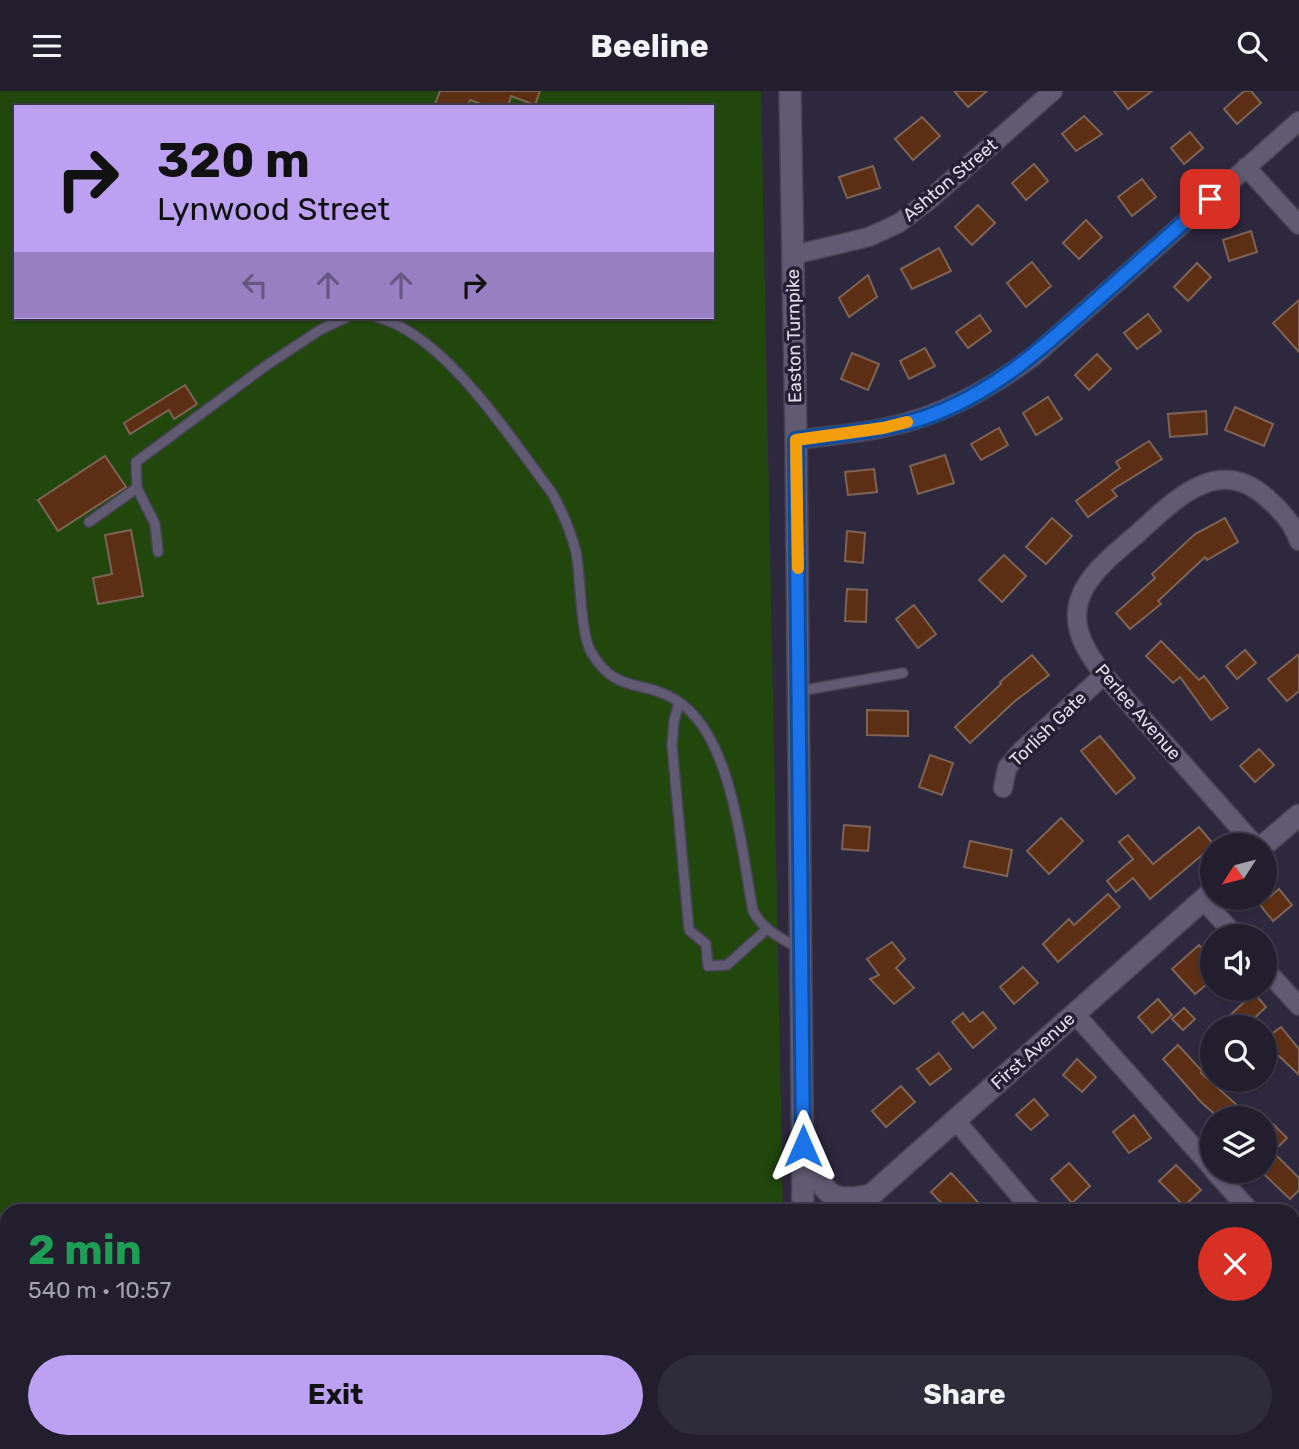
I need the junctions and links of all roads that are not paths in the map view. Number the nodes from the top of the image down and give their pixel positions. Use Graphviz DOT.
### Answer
graph roads {
  1 [pos="790,91"];
  2 [pos="1053,91"];
  3 [pos="1299,121"];
  4 [pos="1246,167"];
  5 [pos="1299,225"];
  6 [pos="793,255"];
  7 [pos="343,319"];
  8 [pos="381,319"];
  9 [pos="796,440"];
  10 [pos="137,488"];
  11 [pos="89,522"];
  12 [pos="1299,541"];
  13 [pos="158,552"];
  14 [pos="903,673"];
  15 [pos="1104,675"];
  16 [pos="799,691"];
  17 [pos="679,702"];
  18 [pos="1003,788"];
  19 [pos="1299,815"];
  20 [pos="1244,833"];
  21 [pos="1278,833"];
  22 [pos="1200,902"];
  23 [pos="767,929"];
  24 [pos="802,950"];
  25 [pos="1277,982"];
  26 [pos="1299,1006"];
  27 [pos="1075,1014"];
  28 [pos="955,1120"];
  29 [pos="803,1146"];
  30 [pos="1200,1155"];
  31 [pos="1225,1183"];
  32 [pos="871,1195"];
  33 [pos="803,1204"];
  34 [pos="861,1204"];
  35 [pos="1027,1204"];
  36 [pos="1244,1204"];
  1 -- 6 [label="main road, Easton Turnpike"];
  2 -- 6 [label="street, Ashton Street"];
  3 -- 4 [label="street"];
  4 -- 5 [label="street"];
  4 -- 9 [label="street"];
  6 -- 9 [label="main road, Easton Turnpike"];
  7 -- 10 [label="lane"];
  8 -- 17 [label="lane"];
  9 -- 16 [label="main road, Easton Turnpike"];
  10 -- 11 [label="lane"];
  10 -- 13 [label="lane"];
  12 -- 15 [label="street, Perlee Avenue"];
  14 -- 16 [label="lane"];
  15 -- 18 [label="street, Torlish Gate"];
  15 -- 20 [label="street, Perlee Avenue"];
  16 -- 24 [label="main road, Easton Turnpike"];
  17 -- 23 [label="lane"];
  17 -- 23 [label="lane"];
  19 -- 21 [label="main road"];
  22 -- 27 [label="main road, First Avenue"];
  23 -- 24 [label="lane"];
  24 -- 29 [label="main road, Easton Turnpike"];
  25 -- 26 [label="street"];
  27 -- 28 [label="main road, First Avenue"];
  27 -- 30 [label="street"];
  28 -- 32 [label="main road, First Avenue"];
  28 -- 35 [label="street"];
  29 -- 32 [label="main road"];
  29 -- 33 [label="main road, Easton Turnpike"];
  31 -- 36 [label="street"];
  32 -- 34 [label="main road, First Avenue"];
}
